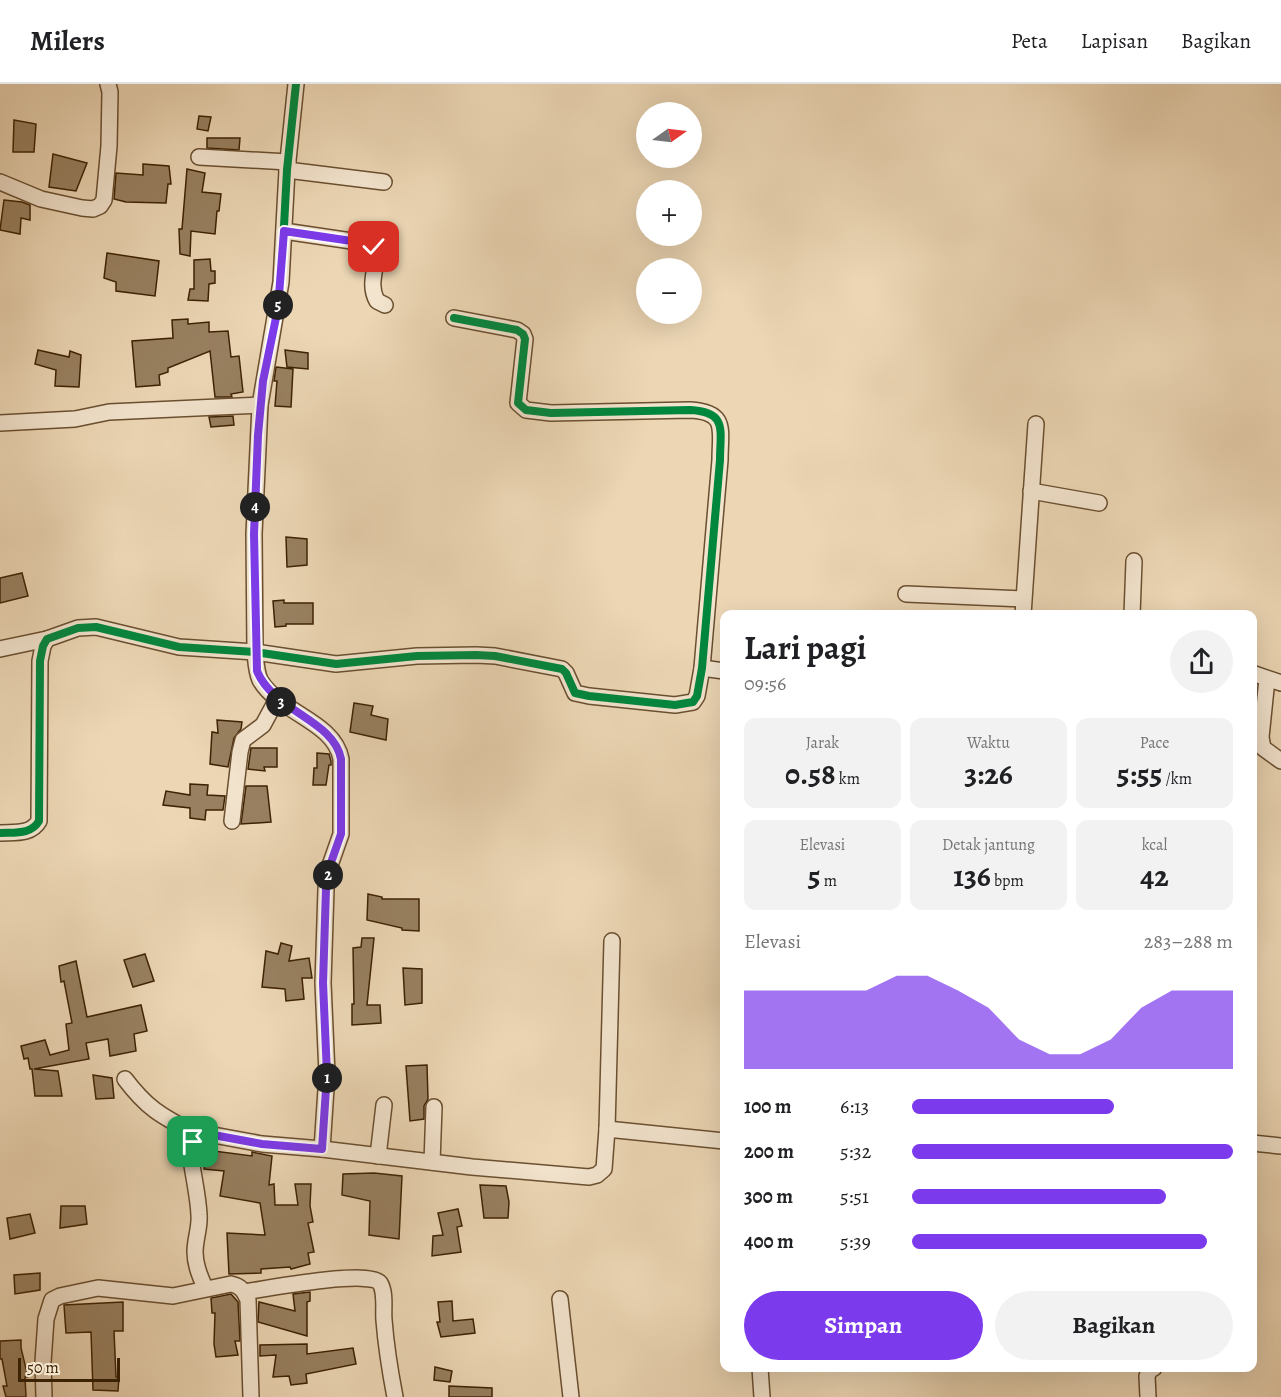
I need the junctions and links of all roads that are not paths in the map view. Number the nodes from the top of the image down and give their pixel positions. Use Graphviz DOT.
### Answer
graph roads {
  1 [pos="108,84"];
  2 [pos="296,84"];
  3 [pos="199,157"];
  4 [pos="288,166"];
  5 [pos="0,182"];
  6 [pos="384,182"];
  7 [pos="284,231"];
  8 [pos="385,305"];
  9 [pos="453,318"];
  10 [pos="260,405"];
  11 [pos="0,423"];
  12 [pos="1036,424"];
  13 [pos="1031,491"];
  14 [pos="1099,503"];
  15 [pos="1134,561"];
  16 [pos="906,594"];
  17 [pos="1023,607"];
  18 [pos="1132,610"];
  19 [pos="46,639"];
  20 [pos="0,649"];
  21 [pos="255,652"];
  22 [pos="702,668"];
  23 [pos="720,670"];
  24 [pos="1267,678"];
  25 [pos="277,699"];
  26 [pos="1281,761"];
  27 [pos="232,821"];
  28 [pos="0,832"];
  29 [pos="612,941"];
  30 [pos="124,1079"];
  31 [pos="384,1105"];
  32 [pos="434,1107"];
  33 [pos="607,1129"];
  34 [pos="199,1136"];
  35 [pos="720,1141"];
  36 [pos="1257,1144"];
  37 [pos="1281,1146"];
  38 [pos="322,1149"];
  39 [pos="378,1156"];
  40 [pos="432,1162"];
  41 [pos="205,1288"];
  42 [pos="245,1292"];
  43 [pos="560,1299"];
  44 [pos="760,1372"];
  45 [pos="1149,1372"];
  46 [pos="44,1397"];
  47 [pos="251,1397"];
  48 [pos="395,1397"];
  49 [pos="571,1397"];
  50 [pos="762,1397"];
  51 [pos="1148,1397"];
  1 -- 5 [label="street"];
  2 -- 4 [label="street"];
  3 -- 4 [label="street"];
  4 -- 6 [label="street"];
  4 -- 7 [label="street"];
  7 -- 8 [label="street"];
  7 -- 10 [label="street"];
  9 -- 22 [label="street"];
  10 -- 11 [label="street"];
  10 -- 21 [label="street"];
  12 -- 13 [label="street"];
  13 -- 14 [label="street"];
  13 -- 17 [label="street"];
  15 -- 18 [label="street"];
  16 -- 17 [label="street"];
  19 -- 20 [label="street"];
  19 -- 21 [label="street"];
  19 -- 28 [label="street"];
  21 -- 22 [label="street"];
  21 -- 25 [label="street"];
  22 -- 23 [label="street"];
  24 -- 26 [label="street"];
  25 -- 27 [label="street"];
  25 -- 38 [label="street"];
  29 -- 33 [label="street"];
  30 -- 34 [label="street"];
  31 -- 39 [label="street"];
  32 -- 40 [label="street"];
  33 -- 35 [label="street"];
  33 -- 40 [label="street"];
  34 -- 38 [label="street"];
  34 -- 41 [label="street"];
  36 -- 37 [label="street"];
  38 -- 39 [label="street"];
  39 -- 40 [label="street"];
  41 -- 42 [label="street"];
  41 -- 46 [label="street"];
  42 -- 47 [label="street"];
  42 -- 48 [label="street"];
  43 -- 49 [label="street"];
  44 -- 50 [label="street"];
  45 -- 51 [label="street"];
}
